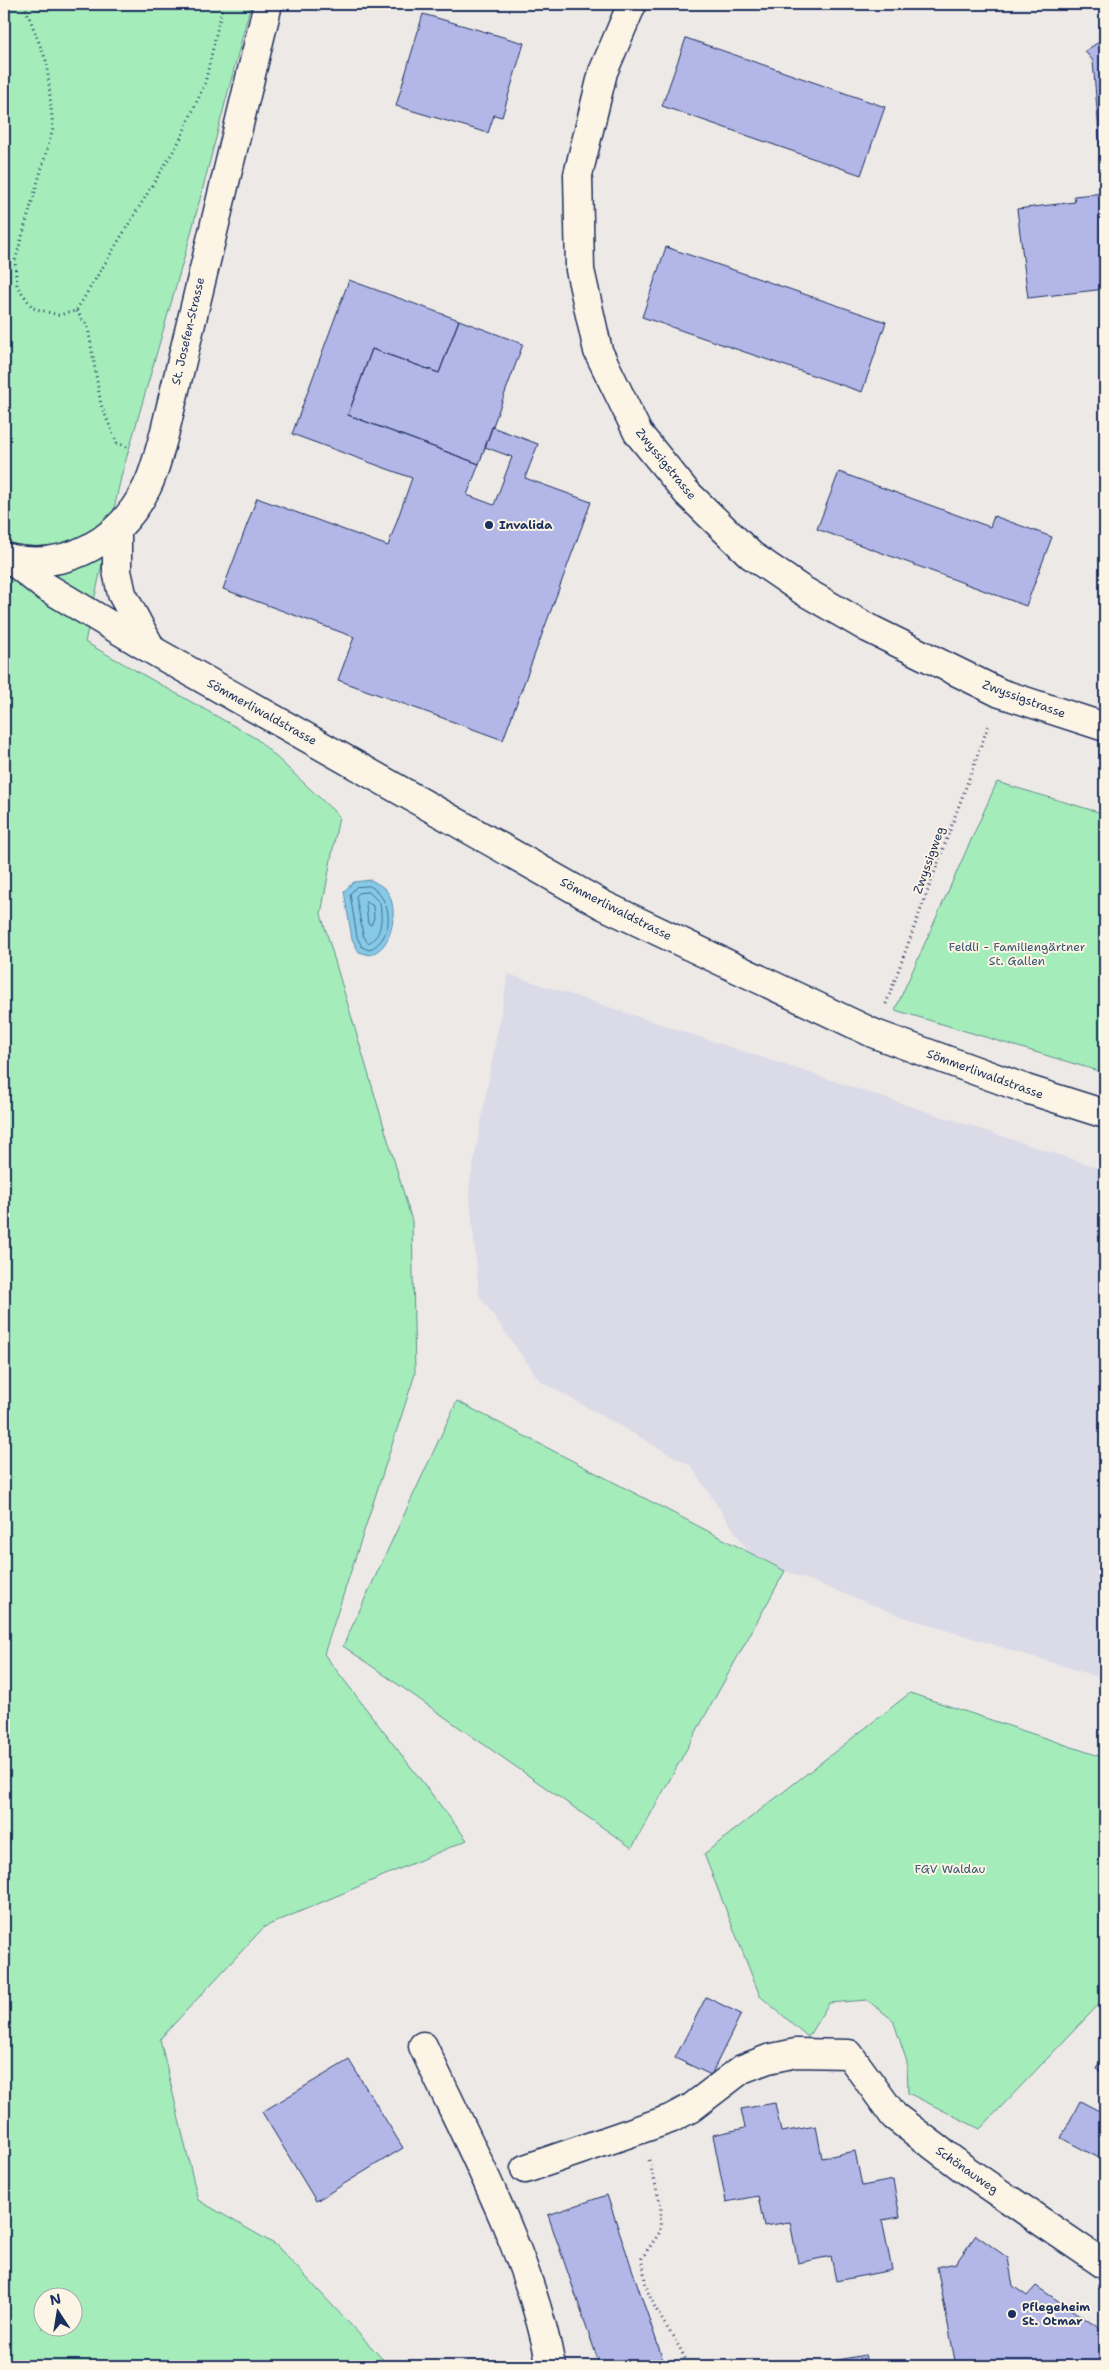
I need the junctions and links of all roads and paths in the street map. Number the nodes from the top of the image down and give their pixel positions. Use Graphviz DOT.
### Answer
graph roads {
  1 [pos="24,4"];
  2 [pos="223,4"];
  3 [pos="268,4"];
  4 [pos="632,4"];
  5 [pos="76,311"];
  6 [pos="130,448"];
  7 [pos="117,530"];
  8 [pos="6,557"];
  9 [pos="152,650"];
  10 [pos="1000,693"];
  11 [pos="1105,727"];
  12 [pos="875,1034"];
  13 [pos="1105,1114"];
  14 [pos="423,2046"];
  15 [pos="641,2129"];
  16 [pos="525,2169"];
  17 [pos="1104,2259"];
  18 [pos="551,2366"];
  19 [pos="688,2366"];
  1 -- 5 [label="path"];
  2 -- 5 [label="path"];
  3 -- 7 [label="street, St. Josefen-Strasse"];
  4 -- 10 [label="street, Zwyssigstrasse"];
  5 -- 6 [label="path"];
  7 -- 8 [label="street, St. Josefen-Strasse"];
  7 -- 9 [label="street"];
  8 -- 9 [label="street, Sömmerliwaldstrasse"];
  9 -- 12 [label="street, Sömmerliwaldstrasse"];
  10 -- 11 [label="street, Zwyssigstrasse"];
  10 -- 12 [label="path, Zwyssigweg"];
  12 -- 13 [label="street, Sömmerliwaldstrasse"];
  14 -- 18 [label="street"];
  15 -- 16 [label="street"];
  15 -- 17 [label="street, Schönauweg"];
  15 -- 19 [label="path"];
}
